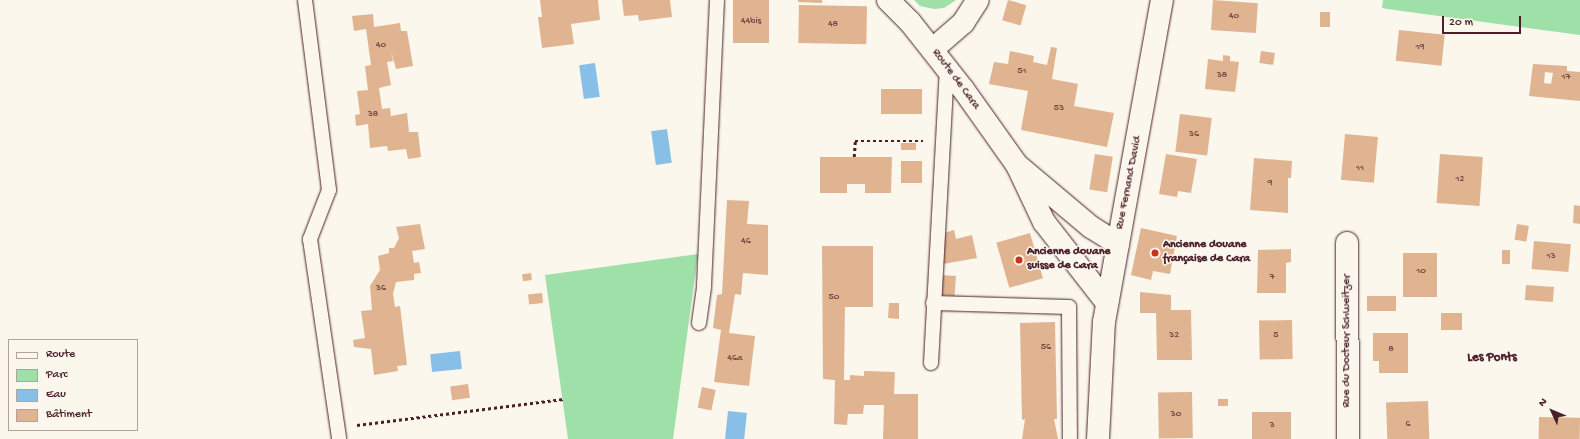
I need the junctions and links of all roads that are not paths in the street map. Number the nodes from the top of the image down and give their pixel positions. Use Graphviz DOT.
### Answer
graph roads {
  1 [pos="305,0"];
  2 [pos="717,0"];
  3 [pos="888,0"];
  4 [pos="978,0"];
  5 [pos="1162,0"];
  6 [pos="933,49"];
  7 [pos="947,67"];
  8 [pos="1017,165"];
  9 [pos="1347,243"];
  10 [pos="1118,244"];
  11 [pos="933,303"];
  12 [pos="1107,303"];
  13 [pos="699,323"];
  14 [pos="931,363"];
  15 [pos="338,433"];
  16 [pos="1070,439"];
  17 [pos="1098,439"];
  18 [pos="1348,439"];
  1 -- 15 [label="lane"];
  2 -- 13 [label="lane"];
  3 -- 6 [label="street, Route de Cara"];
  4 -- 6 [label="street"];
  5 -- 10 [label="street, Rue Fernand David"];
  6 -- 7 [label="street, Route de Cara"];
  7 -- 8 [label="street, Route de Cara"];
  7 -- 11 [label="lane"];
  8 -- 10 [label="street, Route de Cara"];
  8 -- 12 [label="street, Route de Cara"];
  9 -- 18 [label="street, Rue du Docteur Schweitzer"];
  10 -- 12 [label="street, Rue Fernand David"];
  11 -- 14 [label="lane"];
  11 -- 16 [label="lane"];
  12 -- 17 [label="street, Rue Fernand David"];
}
